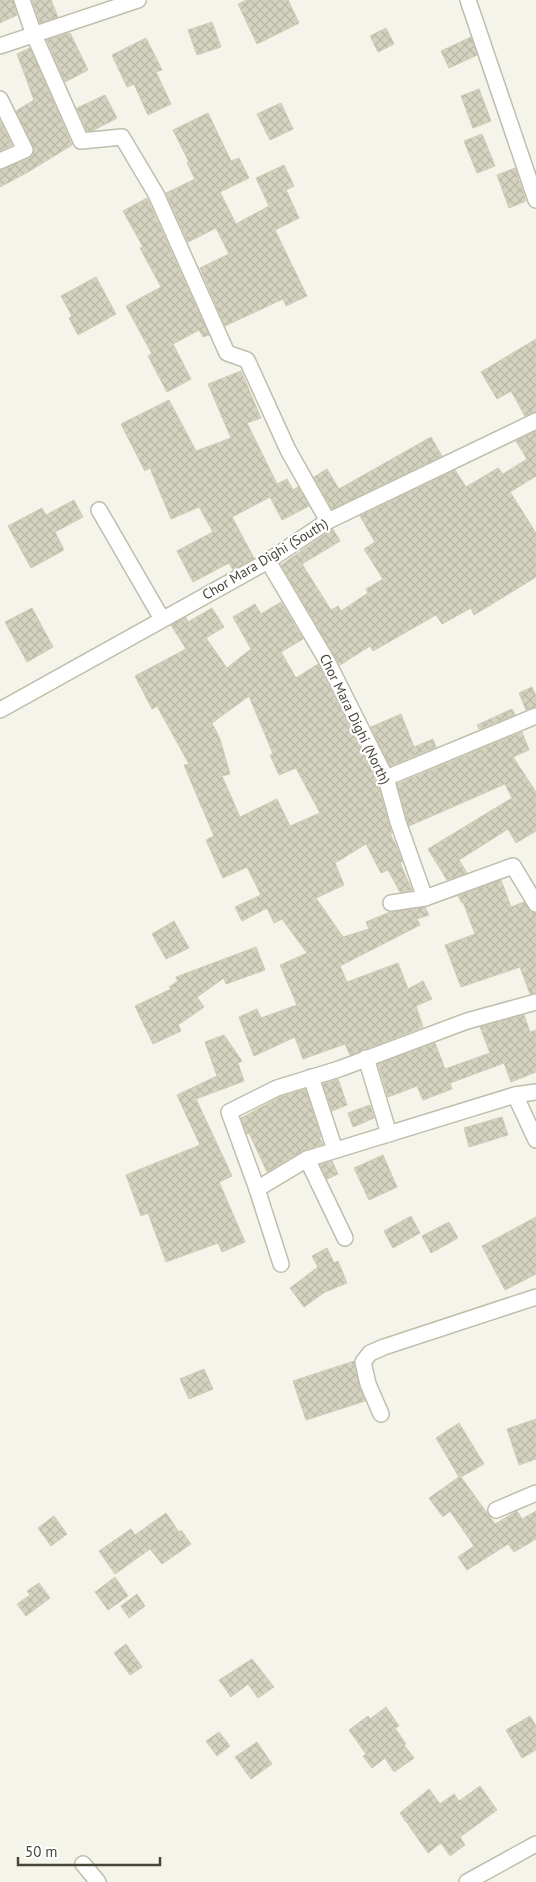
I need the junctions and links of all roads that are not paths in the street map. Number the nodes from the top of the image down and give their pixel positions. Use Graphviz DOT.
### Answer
graph roads {
  1 [pos="22,0"];
  2 [pos="138,0"];
  3 [pos="468,0"];
  4 [pos="34,35"];
  5 [pos="0,46"];
  6 [pos="0,99"];
  7 [pos="0,161"];
  8 [pos="536,200"];
  9 [pos="536,421"];
  10 [pos="99,510"];
  11 [pos="328,521"];
  12 [pos="268,560"];
  13 [pos="162,619"];
  14 [pos="0,710"];
  15 [pos="536,716"];
  16 [pos="386,778"];
  17 [pos="425,898"];
  18 [pos="391,903"];
  19 [pos="536,904"];
  20 [pos="536,1002"];
  21 [pos="366,1058"];
  22 [pos="311,1077"];
  23 [pos="536,1092"];
  24 [pos="515,1095"];
  25 [pos="389,1134"];
  26 [pos="536,1140"];
  27 [pos="335,1150"];
  28 [pos="307,1159"];
  29 [pos="257,1189"];
  30 [pos="345,1238"];
  31 [pos="281,1264"];
  32 [pos="536,1297"];
  33 [pos="381,1414"];
  34 [pos="536,1493"];
  35 [pos="496,1510"];
  36 [pos="536,1844"];
  37 [pos="83,1864"];
  38 [pos="98,1882"];
  39 [pos="467,1882"];
  1 -- 4 [label="street"];
  2 -- 4 [label="street"];
  3 -- 8 [label="street"];
  4 -- 5 [label="street"];
  4 -- 11 [label="street"];
  6 -- 7 [label="street"];
  9 -- 11 [label="street, Chor Mara Dighi (South)"];
  10 -- 13 [label="street"];
  11 -- 12 [label="street, Chor Mara Dighi (South)"];
  12 -- 13 [label="street, Chor Mara Dighi (South)"];
  12 -- 16 [label="street, Chor Mara Dighi (North)"];
  13 -- 14 [label="street, Chor Mara Dighi (South)"];
  15 -- 16 [label="street"];
  16 -- 17 [label="street, Chor Mara Dighi (North)"];
  17 -- 18 [label="street"];
  17 -- 19 [label="street"];
  20 -- 21 [label="street"];
  21 -- 22 [label="street"];
  21 -- 25 [label="street"];
  22 -- 27 [label="street"];
  22 -- 29 [label="street"];
  23 -- 24 [label="street"];
  24 -- 25 [label="street"];
  24 -- 26 [label="street"];
  25 -- 27 [label="street"];
  27 -- 28 [label="street"];
  28 -- 29 [label="street"];
  28 -- 30 [label="street"];
  29 -- 31 [label="street"];
  32 -- 33 [label="street"];
  34 -- 35 [label="street"];
  36 -- 39 [label="street"];
  37 -- 38 [label="street"];
}
